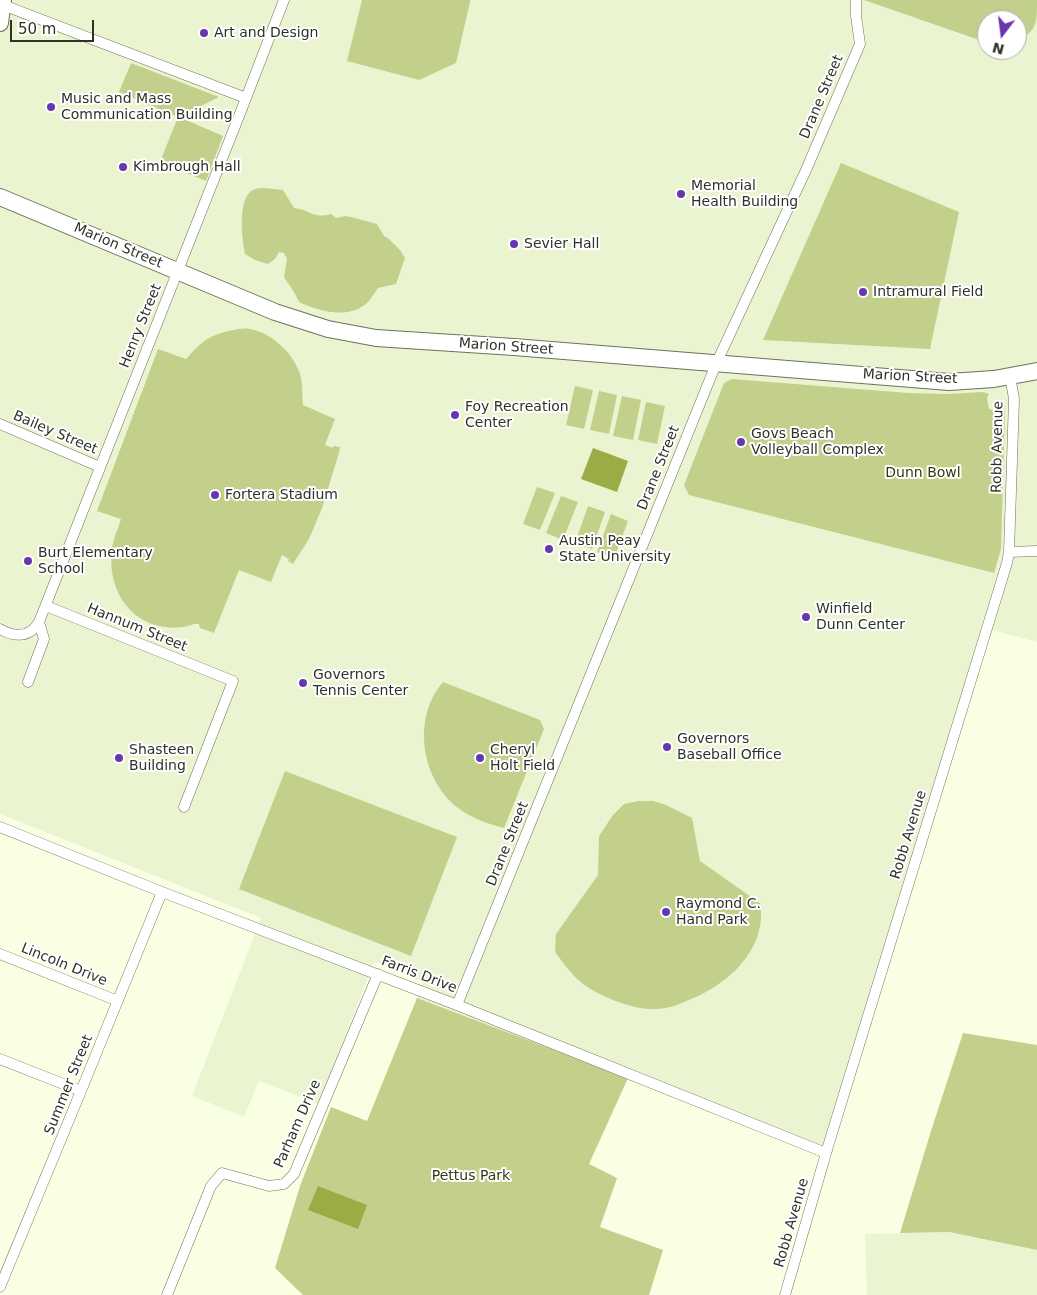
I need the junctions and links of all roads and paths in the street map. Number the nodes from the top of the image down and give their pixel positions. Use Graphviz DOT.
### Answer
graph roads {
  1 [pos="284,0"];
  2 [pos="856,0"];
  3 [pos="3,3"];
  4 [pos="0,23"];
  5 [pos="246,98"];
  6 [pos="0,198"];
  7 [pos="178,271"];
  8 [pos="716,364"];
  9 [pos="1037,371"];
  10 [pos="1010,376"];
  11 [pos="0,424"];
  12 [pos="100,467"];
  13 [pos="1037,551"];
  14 [pos="1009,552"];
  15 [pos="46,606"];
  16 [pos="39,622"];
  17 [pos="0,629"];
  18 [pos="28,682"];
  19 [pos="184,806"];
  20 [pos="0,827"];
  21 [pos="162,892"];
  22 [pos="0,954"];
  23 [pos="378,974"];
  24 [pos="118,1002"];
  25 [pos="457,1005"];
  26 [pos="0,1059"];
  27 [pos="81,1091"];
  28 [pos="826,1153"];
  29 [pos="0,1287"];
  30 [pos="167,1295"];
  31 [pos="785,1295"];
  1 -- 5 [label="street, Henry Street"];
  2 -- 8 [label="street, Drane Street"];
  3 -- 4 [label="main road"];
  3 -- 5 [label="street"];
  5 -- 7 [label="street, Henry Street"];
  6 -- 7 [label="main road, Marion Street"];
  7 -- 8 [label="main road, Marion Street"];
  7 -- 12 [label="street, Henry Street"];
  8 -- 10 [label="main road, Marion Street"];
  8 -- 25 [label="street, Drane Street"];
  9 -- 10 [label="main road, Marion Street"];
  10 -- 14 [label="street, Robb Avenue"];
  11 -- 12 [label="street, Bailey Street"];
  12 -- 15 [label="street, Henry Street"];
  13 -- 14 [label="street"];
  14 -- 28 [label="street, Robb Avenue"];
  15 -- 16 [label="street"];
  15 -- 19 [label="street, Hannum Street"];
  16 -- 17 [label="street"];
  16 -- 18 [label="street"];
  20 -- 21 [label="street, Farris Drive"];
  21 -- 23 [label="street, Farris Drive"];
  21 -- 24 [label="street, Summer Street"];
  22 -- 24 [label="street, Lincoln Drive"];
  23 -- 25 [label="street, Farris Drive"];
  23 -- 30 [label="street, Parham Drive"];
  24 -- 27 [label="street, Summer Street"];
  25 -- 28 [label="street, Farris Drive"];
  26 -- 27 [label="street"];
  27 -- 29 [label="street, Summer Street"];
  28 -- 31 [label="street, Robb Avenue"];
}
